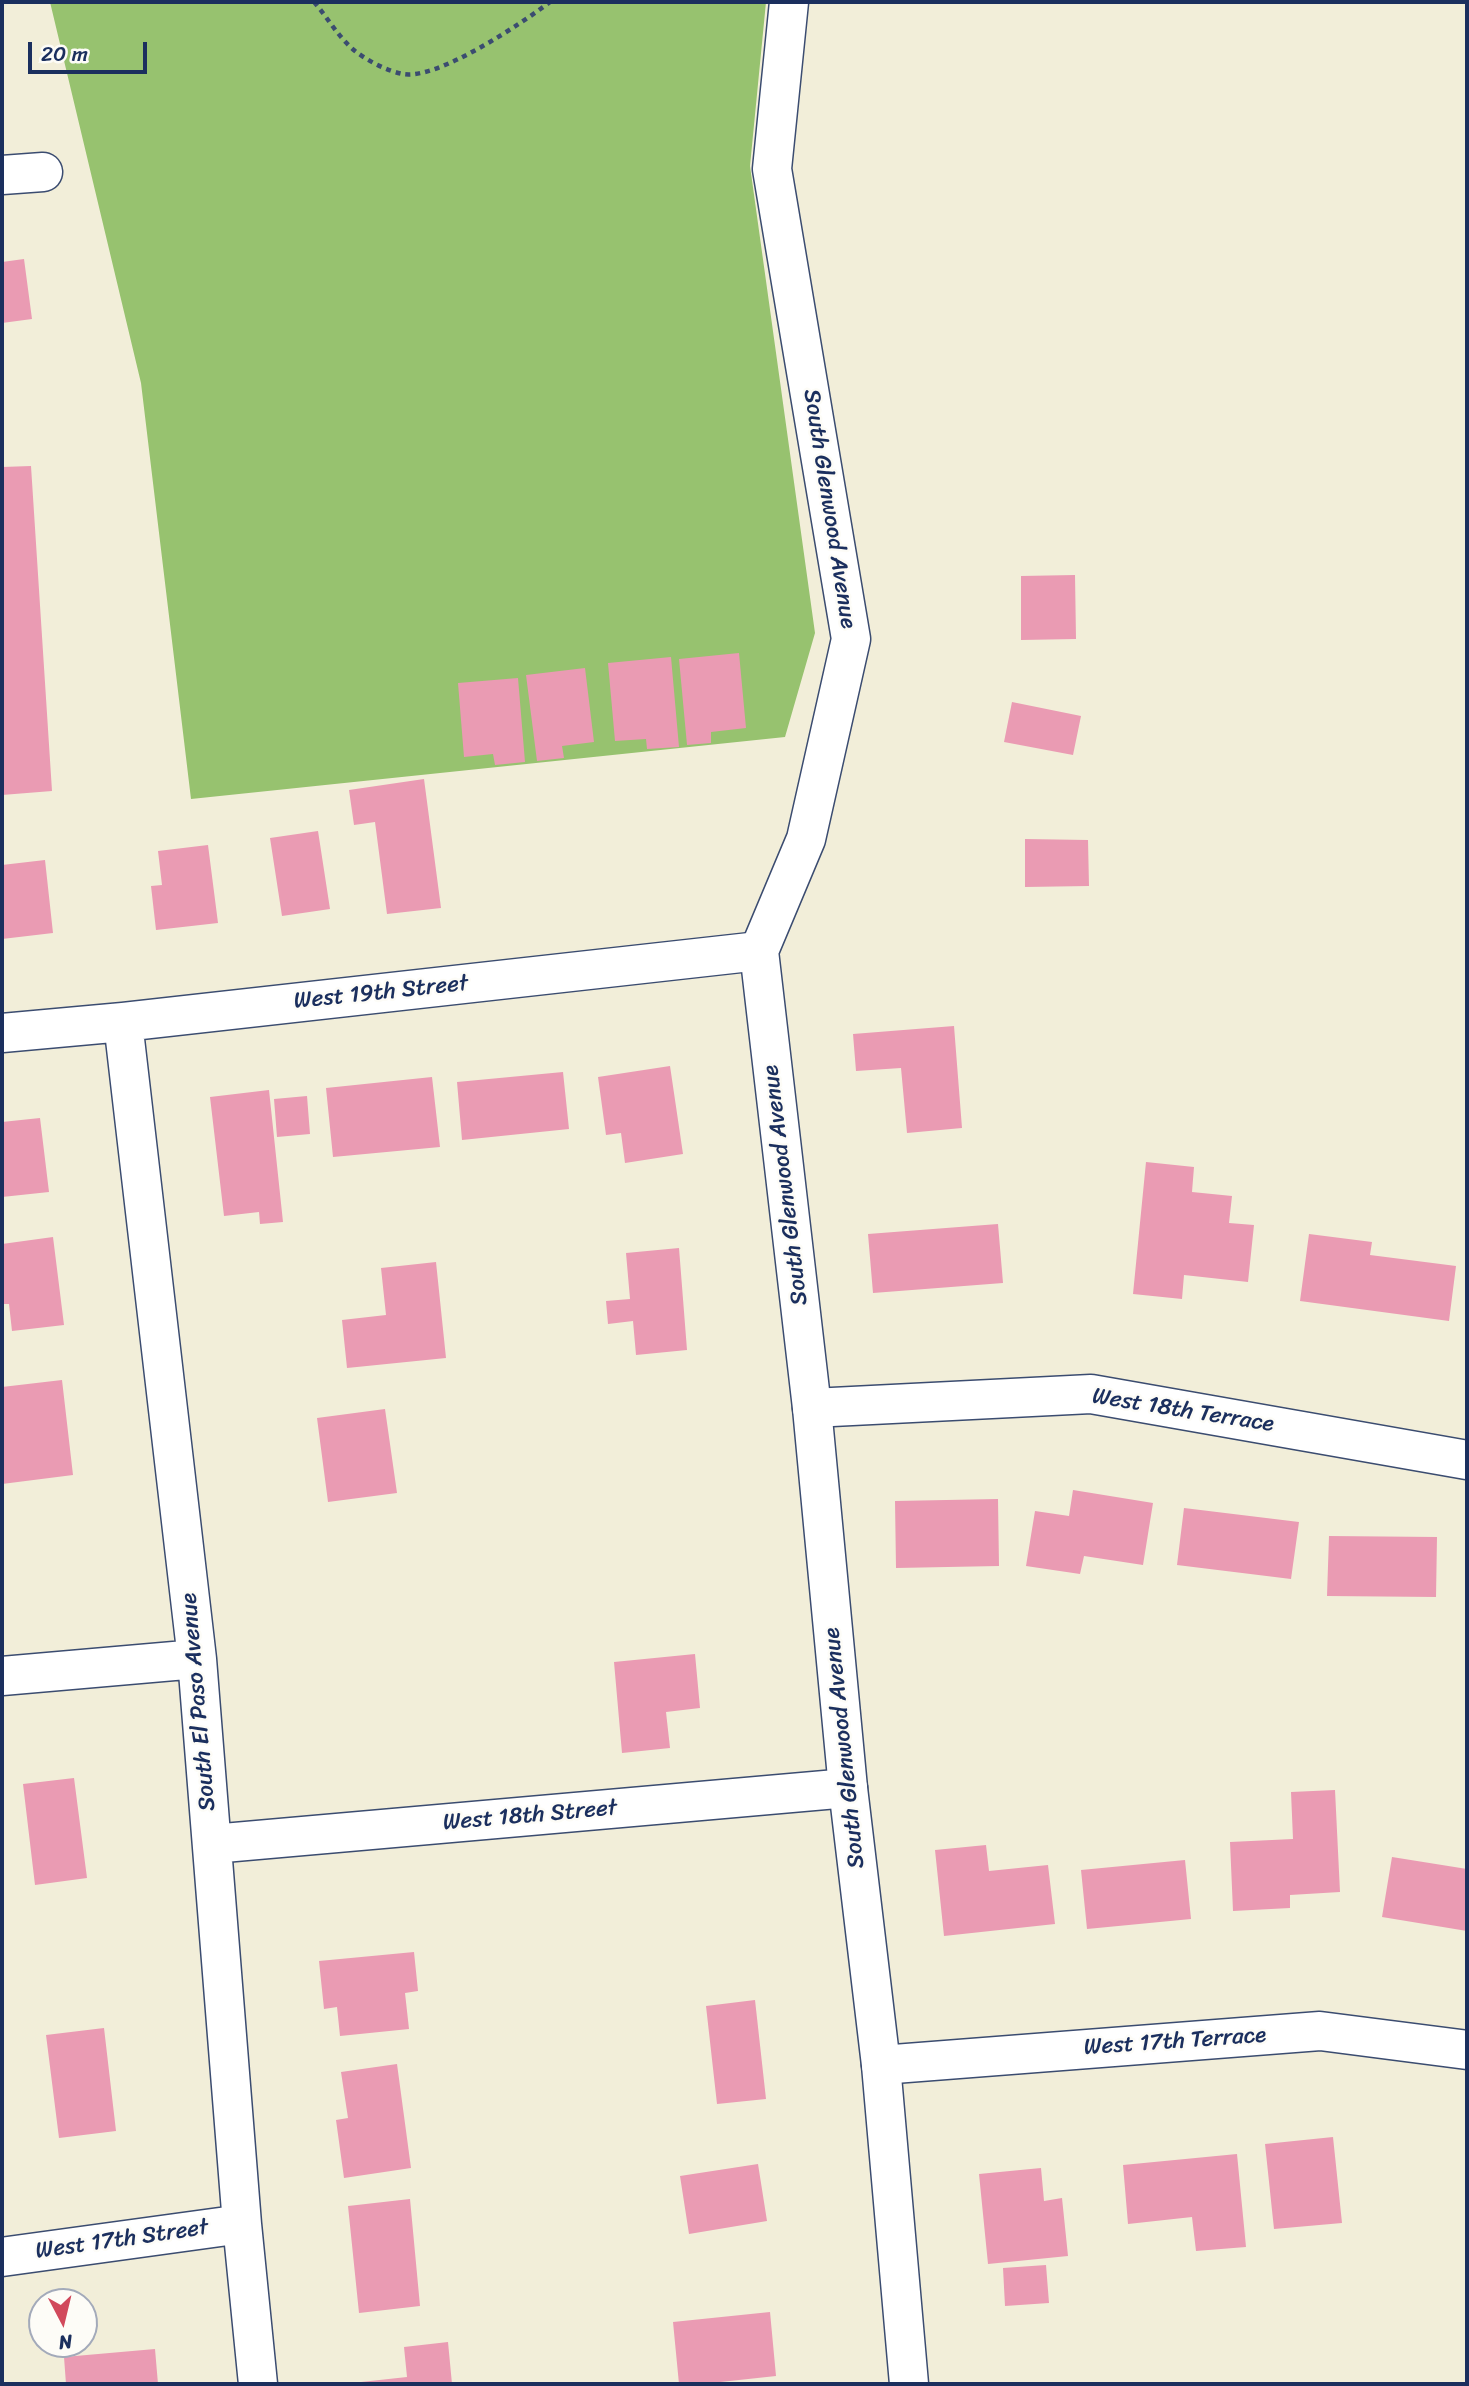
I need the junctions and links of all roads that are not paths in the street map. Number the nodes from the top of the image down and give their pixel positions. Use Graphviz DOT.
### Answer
graph roads {
  1 [pos="789,2"];
  2 [pos="43,172"];
  3 [pos="2,175"];
  4 [pos="759,951"];
  5 [pos="123,1022"];
  6 [pos="2,1033"];
  7 [pos="812,1408"];
  8 [pos="1467,1460"];
  9 [pos="197,1659"];
  10 [pos="2,1676"];
  11 [pos="848,1788"];
  12 [pos="212,1844"];
  13 [pos="1467,2050"];
  14 [pos="881,2065"];
  15 [pos="242,2224"];
  16 [pos="2,2257"];
  17 [pos="258,2384"];
  18 [pos="909,2384"];
  1 -- 4 [label="street, South Glenwood Avenue"];
  2 -- 3 [label="street"];
  4 -- 5 [label="street, West 19th Street"];
  4 -- 7 [label="street, South Glenwood Avenue"];
  5 -- 6 [label="street, West 19th Street"];
  5 -- 9 [label="street, South El Paso Avenue"];
  7 -- 8 [label="street, West 18th Terrace"];
  7 -- 11 [label="street, South Glenwood Avenue"];
  9 -- 10 [label="street"];
  9 -- 12 [label="street, South El Paso Avenue"];
  11 -- 12 [label="street, West 18th Street"];
  11 -- 14 [label="street, South Glenwood Avenue"];
  12 -- 15 [label="street, South El Paso Avenue"];
  13 -- 14 [label="street, West 17th Terrace"];
  14 -- 18 [label="street, South Glenwood Avenue"];
  15 -- 16 [label="street, West 17th Street"];
  15 -- 17 [label="street, South El Paso Avenue"];
}
